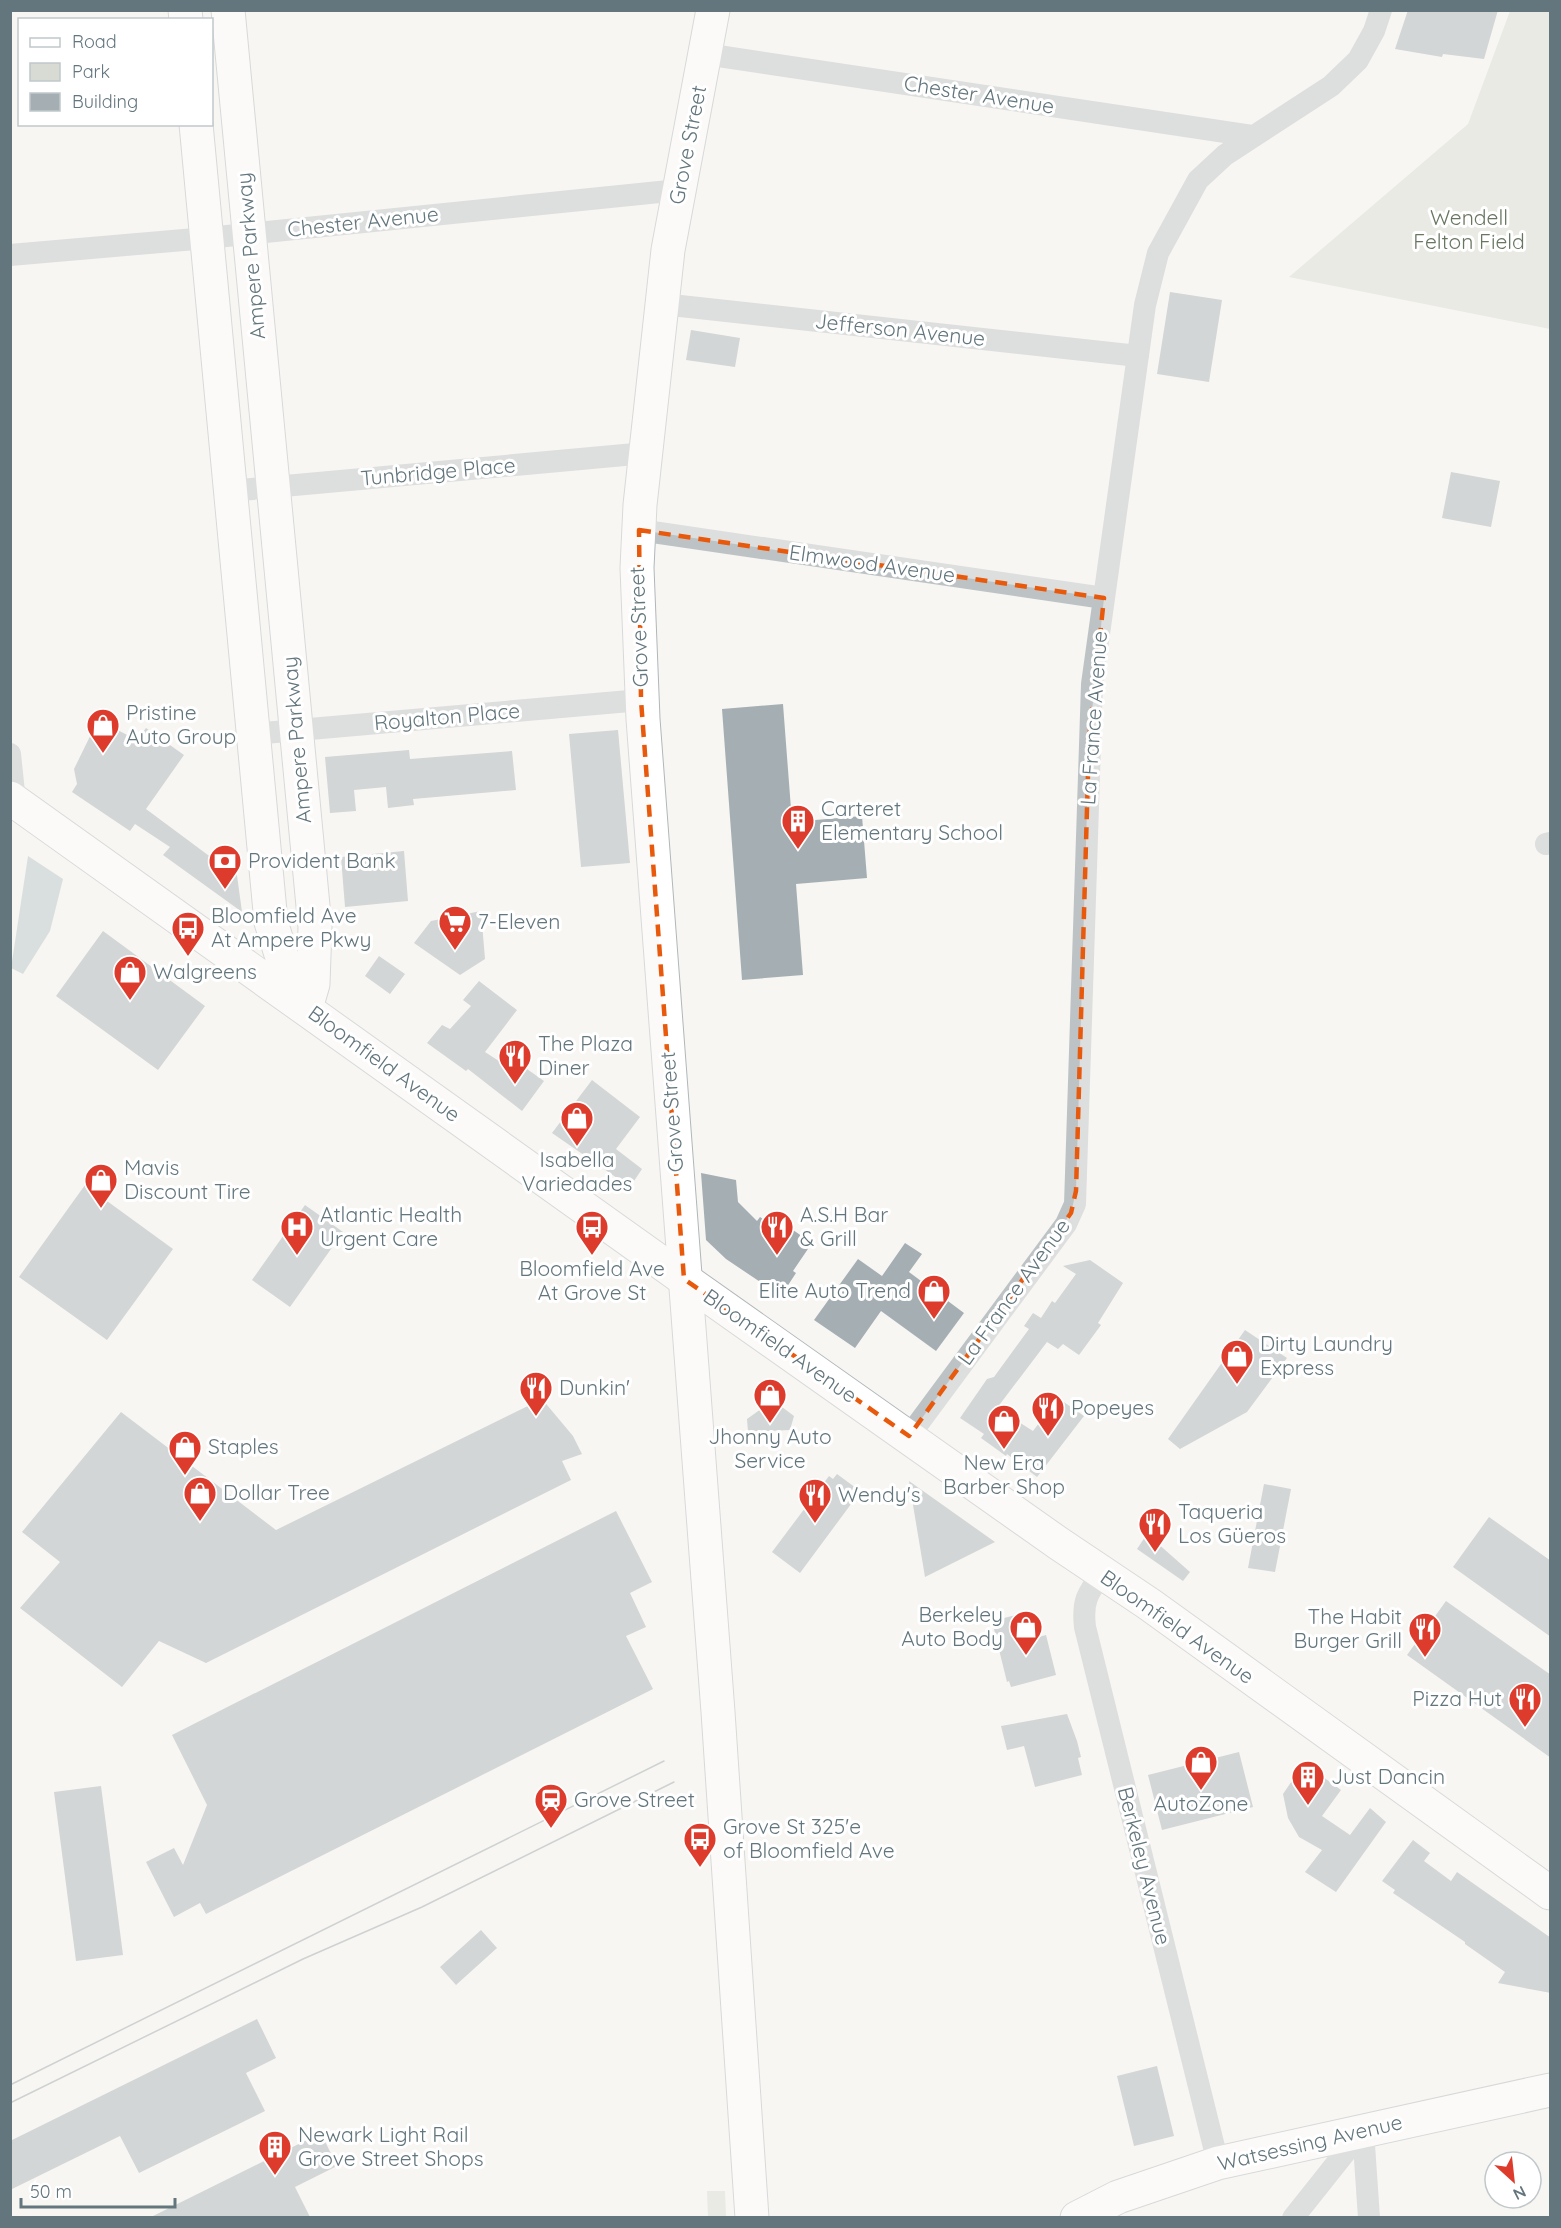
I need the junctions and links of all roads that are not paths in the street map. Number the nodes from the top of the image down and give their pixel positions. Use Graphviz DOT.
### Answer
graph roads {
  1 [pos="228,10"];
  2 [pos="713,10"];
  3 [pos="1381,10"];
  4 [pos="705,54"];
  5 [pos="196,126"];
  6 [pos="1252,136"];
  7 [pos="680,190"];
  8 [pos="249,234"];
  9 [pos="207,238"];
  10 [pos="10,255"];
  11 [pos="662,304"];
  12 [pos="1138,356"];
  13 [pos="646,453"];
  14 [pos="273,487"];
  15 [pos="230,491"];
  16 [pos="639,530"];
  17 [pos="1104,598"];
  18 [pos="641,700"];
  19 [pos="296,730"];
  20 [pos="253,734"];
  21 [pos="10,754"];
  22 [pos="13,800"];
  23 [pos="306,1008"];
  24 [pos="684,1279"];
  25 [pos="909,1436"];
  26 [pos="1102,1573"];
  27 [pos="1551,1893"];
  28 [pos="1551,2090"];
  29 [pos="1363,2130"];
  30 [pos="1218,2163"];
  31 [pos="752,2217"];
  32 [pos="1077,2217"];
  33 [pos="1293,2217"];
  34 [pos="1369,2217"];
  1 -- 8 [label="main road, Ampere Parkway"];
  2 -- 4 [label="main road, Grove Street"];
  3 -- 6 [label="street, La France Avenue"];
  4 -- 6 [label="street, Chester Avenue"];
  4 -- 7 [label="main road, Grove Street"];
  5 -- 9 [label="main road, Ampere Parkway"];
  6 -- 12 [label="street, La France Avenue"];
  7 -- 8 [label="street, Chester Avenue"];
  7 -- 11 [label="main road, Grove Street"];
  8 -- 9 [label="street, Chester Avenue"];
  8 -- 14 [label="main road, Ampere Parkway"];
  9 -- 10 [label="street, Chester Avenue"];
  9 -- 15 [label="main road, Ampere Parkway"];
  11 -- 12 [label="street, Jefferson Avenue"];
  11 -- 13 [label="main road, Grove Street"];
  12 -- 17 [label="street, La France Avenue"];
  13 -- 14 [label="street, Tunbridge Place"];
  13 -- 16 [label="main road, Grove Street"];
  14 -- 15 [label="street, Tunbridge Place"];
  14 -- 19 [label="main road, Ampere Parkway"];
  15 -- 20 [label="main road, Ampere Parkway"];
  16 -- 17 [label="street, Elmwood Avenue"];
  16 -- 18 [label="main road, Grove Street"];
  17 -- 25 [label="street, La France Avenue"];
  18 -- 19 [label="street, Royalton Place"];
  18 -- 24 [label="main road, Grove Street"];
  19 -- 20 [label="street, Royalton Place"];
  19 -- 23 [label="main road, Ampere Parkway"];
  20 -- 23 [label="main road, Ampere Parkway"];
  21 -- 22 [label="street"];
  22 -- 23 [label="main road, Bloomfield Avenue"];
  23 -- 24 [label="main road, Bloomfield Avenue"];
  24 -- 25 [label="main road, Bloomfield Avenue"];
  24 -- 31 [label="main road, Grove Street"];
  25 -- 26 [label="main road, Bloomfield Avenue"];
  26 -- 27 [label="main road, Bloomfield Avenue"];
  26 -- 30 [label="street, Berkeley Avenue"];
  28 -- 29 [label="main road, Watsessing Avenue"];
  29 -- 30 [label="main road, Watsessing Avenue"];
  29 -- 33 [label="street"];
  29 -- 34 [label="street"];
  30 -- 32 [label="main road, Watsessing Avenue"];
}
